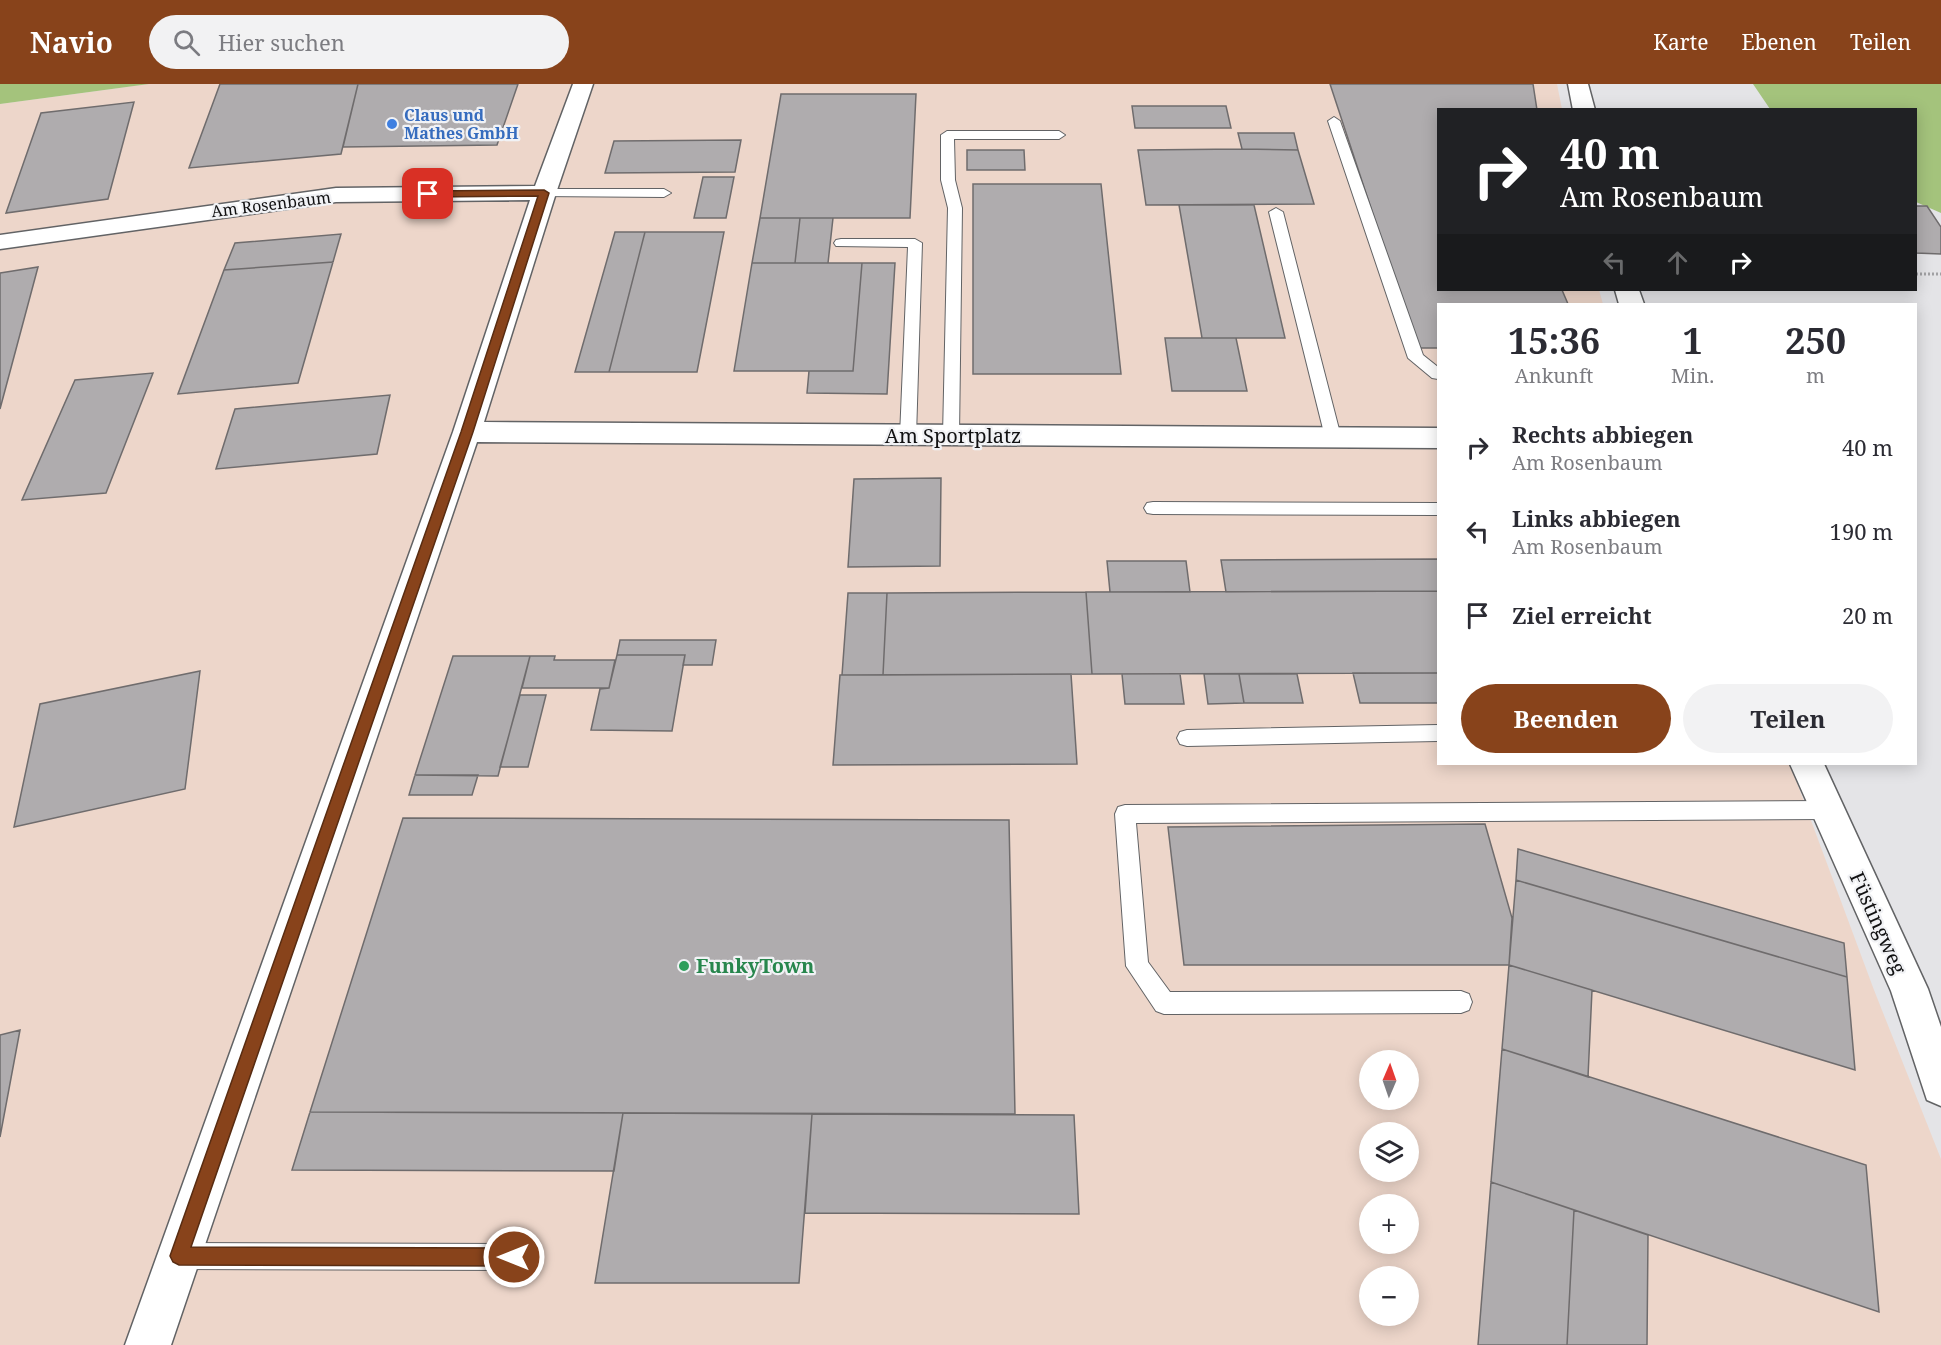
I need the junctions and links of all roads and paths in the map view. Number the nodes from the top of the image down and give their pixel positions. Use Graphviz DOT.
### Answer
graph roads {
  1 [pos="583,84"];
  2 [pos="1578,84"];
  3 [pos="1584,108"];
  4 [pos="1334,120"];
  5 [pos="1059,135"];
  6 [pos="544,193"];
  7 [pos="664,193"];
  8 [pos="1276,212"];
  9 [pos="0,242"];
  10 [pos="841,243"];
  11 [pos="1917,274"];
  12 [pos="1941,274"];
  13 [pos="1437,373"];
  14 [pos="467,432"];
  15 [pos="908,436"];
  16 [pos="951,436"];
  17 [pos="1333,437"];
  18 [pos="1437,438"];
  19 [pos="1153,508"];
  20 [pos="1437,509"];
  21 [pos="1437,733"];
  22 [pos="1186,738"];
  23 [pos="1807,765"];
  24 [pos="1827,810"];
  25 [pos="1461,1002"];
  26 [pos="1941,1086"];
  27 [pos="179,1256"];
  28 [pos="514,1257"];
  29 [pos="148,1345"];
  1 -- 6 [label="street"];
  2 -- 3 [label="street"];
  4 -- 13 [label="lane"];
  5 -- 16 [label="lane"];
  6 -- 7 [label="lane"];
  6 -- 9 [label="street, Am Rosenbaum"];
  6 -- 14 [label="street"];
  8 -- 17 [label="lane"];
  10 -- 15 [label="lane"];
  11 -- 12 [label="path"];
  14 -- 15 [label="street, Am Sportplatz"];
  14 -- 27 [label="street"];
  15 -- 16 [label="street, Am Sportplatz"];
  16 -- 17 [label="street, Am Sportplatz"];
  17 -- 18 [label="street, Am Sportplatz"];
  19 -- 20 [label="lane"];
  21 -- 22 [label="lane"];
  23 -- 24 [label="street, Füstingweg"];
  24 -- 25 [label="lane"];
  24 -- 26 [label="street, Füstingweg"];
  27 -- 28 [label="lane"];
  27 -- 29 [label="street"];
}
